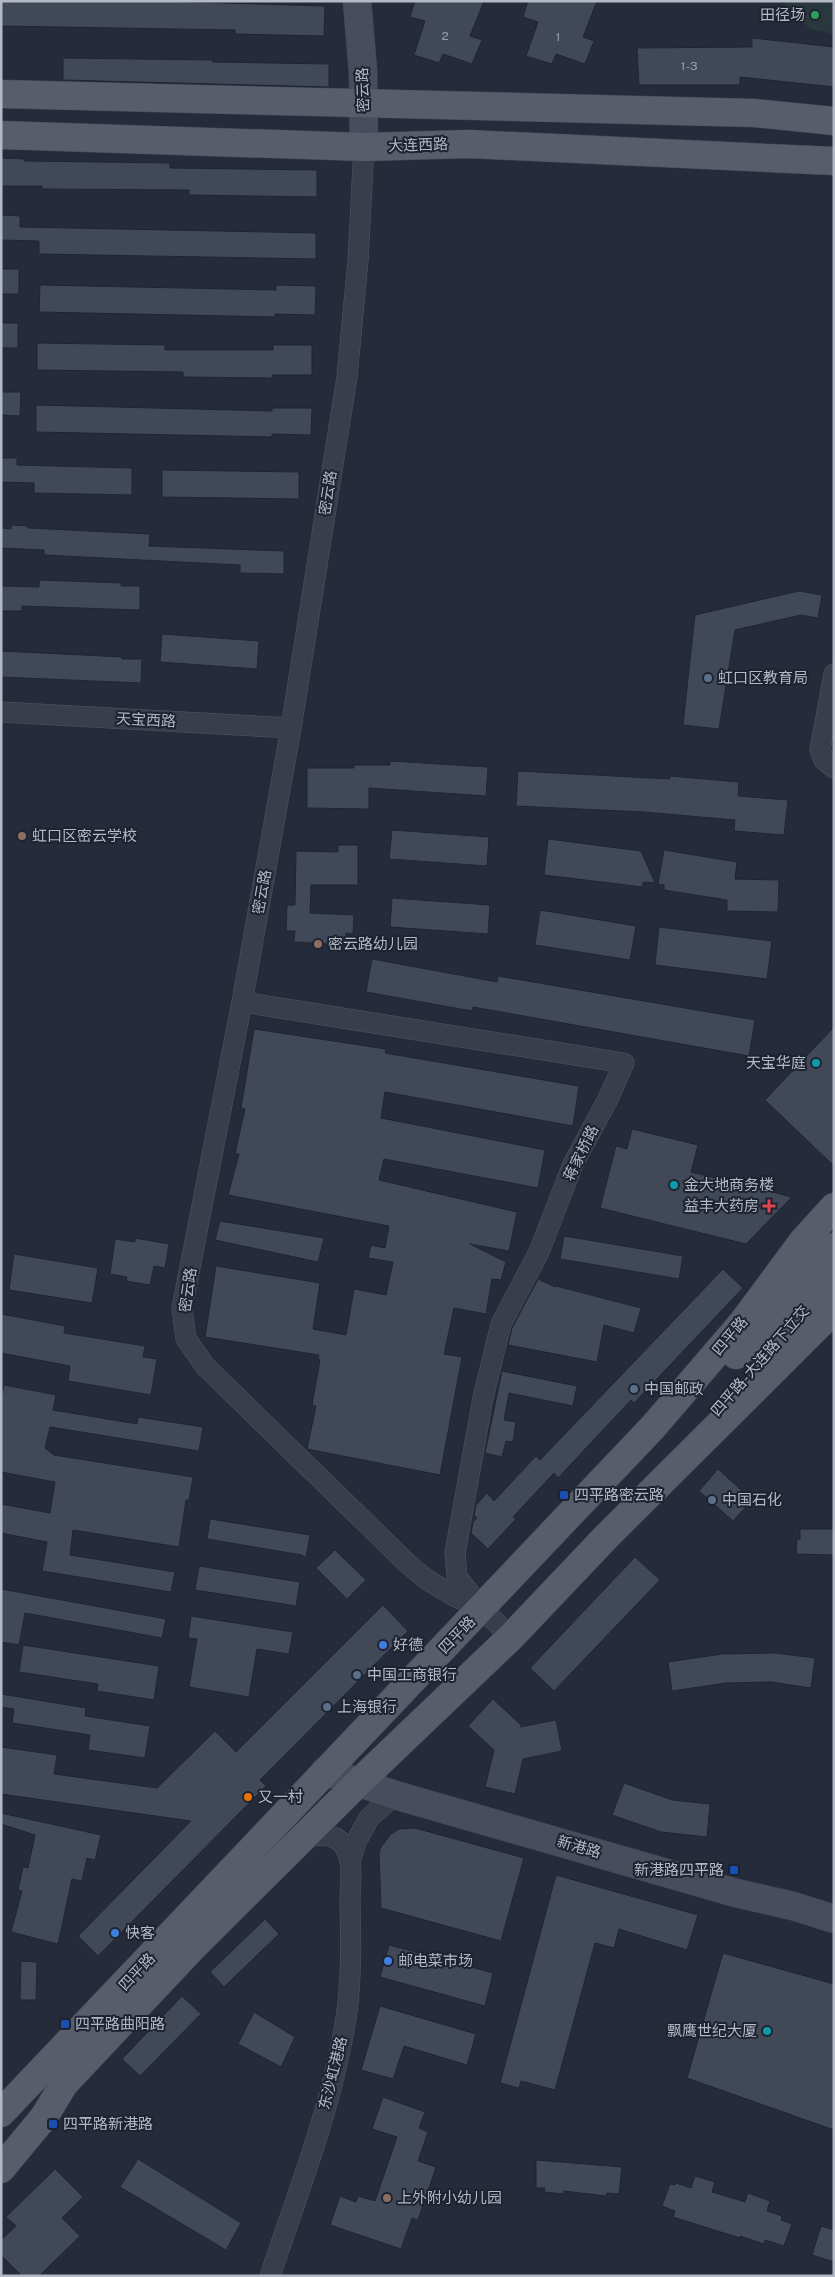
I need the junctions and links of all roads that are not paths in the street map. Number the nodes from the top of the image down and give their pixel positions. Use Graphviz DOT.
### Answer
graph roads {
  1 [pos="357,1"];
  2 [pos="1,94"];
  3 [pos="364,104"];
  4 [pos="834,120"];
  5 [pos="1,135"];
  6 [pos="364,147"];
  7 [pos="834,161"];
  8 [pos="834,674"];
  9 [pos="1,712"];
  10 [pos="291,728"];
  11 [pos="834,768"];
  12 [pos="242,1002"];
  13 [pos="834,1207"];
  14 [pos="834,1247"];
  15 [pos="834,1279"];
  16 [pos="834,1310"];
  17 [pos="653,1427"];
  18 [pos="694,1449"];
  19 [pos="482,1609"];
  20 [pos="511,1637"];
  21 [pos="325,1772"];
  22 [pos="358,1783"];
  23 [pos="395,1795"];
  24 [pos="306,1836"];
  25 [pos="350,1862"];
  26 [pos="834,1919"];
  27 [pos="1,2113"];
  28 [pos="1,2169"];
  29 [pos="270,2276"];
  1 -- 3 [label="street, 密云路"];
  2 -- 3 [label="main road"];
  3 -- 4 [label="main road"];
  3 -- 6 [label="street, 密云路"];
  5 -- 6 [label="main road, 大连西路"];
  6 -- 7 [label="main road, 大连西路"];
  6 -- 10 [label="street, 密云路"];
  8 -- 11 [label="street"];
  9 -- 10 [label="street, 天宝西路"];
  10 -- 12 [label="street, 密云路"];
  12 -- 19 [label="street, 密云路"];
  12 -- 19 [label="street, 蒋家桥路"];
  13 -- 17 [label="main road, 四平路"];
  14 -- 17 [label="main road, 四平路-大连路下立交"];
  15 -- 18 [label="main road, 四平路-大连路下立交"];
  16 -- 18 [label="main road, 四平路"];
  17 -- 19 [label="main road, 四平路"];
  18 -- 20 [label="main road, 四平路"];
  19 -- 20 [label="street, 密云路"];
  19 -- 21 [label="main road, 四平路"];
  20 -- 22 [label="main road, 四平路"];
  21 -- 22 [label="street, 新港路"];
  21 -- 27 [label="main road, 四平路"];
  22 -- 23 [label="street, 新港路"];
  22 -- 24 [label="main road, 四平路"];
  23 -- 25 [label="street, 东沙虹港路"];
  23 -- 26 [label="street, 新港路"];
  24 -- 25 [label="street, 东沙虹港路"];
  24 -- 28 [label="main road, 四平路"];
  25 -- 29 [label="street, 东沙虹港路"];
}
